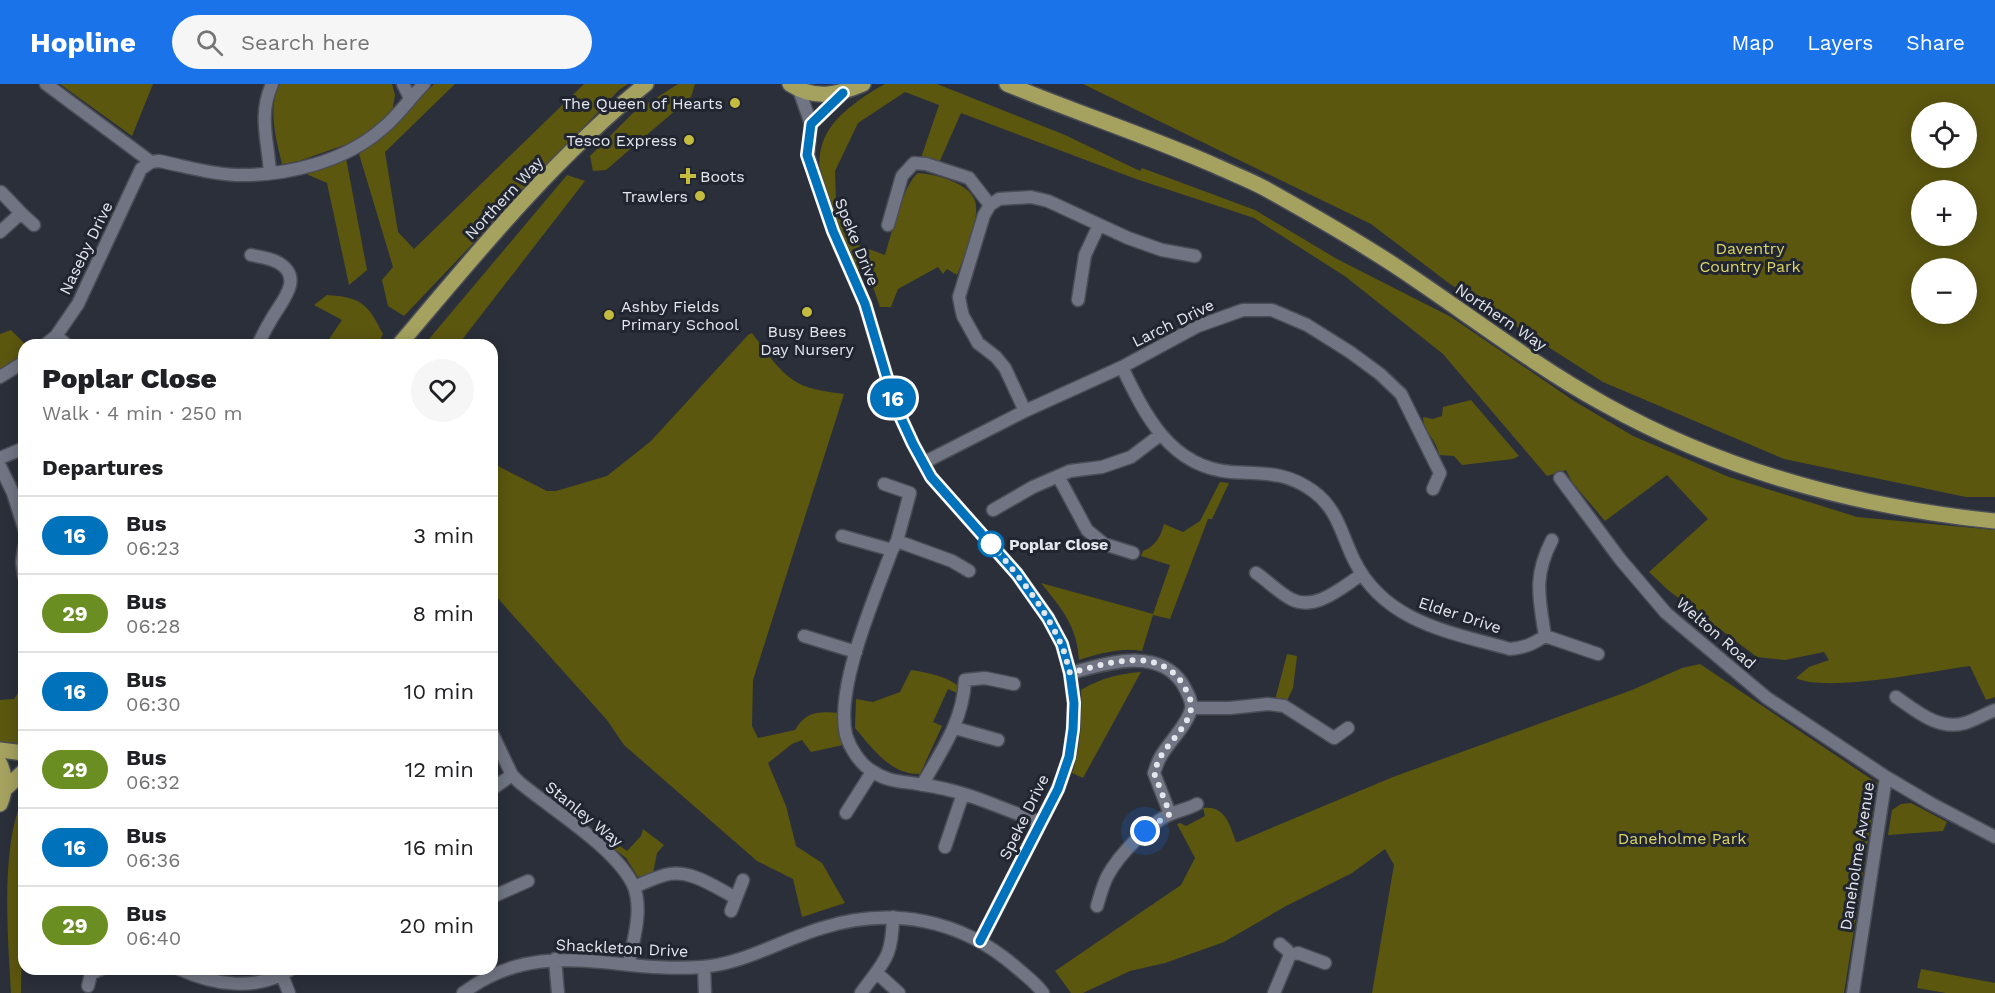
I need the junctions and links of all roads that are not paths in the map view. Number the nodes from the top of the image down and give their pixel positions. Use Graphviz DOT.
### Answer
graph roads {
  1 [pos="46,84"];
  2 [pos="272,84"];
  3 [pos="403,84"];
  4 [pos="424,84"];
  5 [pos="646,84"];
  6 [pos="863,84"];
  7 [pos="1007,84"];
  8 [pos="795,87"];
  9 [pos="843,93"];
  10 [pos="410,98"];
  11 [pos="811,124"];
  12 [pos="151,162"];
  13 [pos="270,173"];
  14 [pos="1,192"];
  15 [pos="990,205"];
  16 [pos="21,213"];
  17 [pos="34,225"];
  18 [pos="888,225"];
  19 [pos="1099,225"];
  20 [pos="0,232"];
  21 [pos="251,255"];
  22 [pos="1195,256"];
  23 [pos="1078,300"];
  24 [pos="56,336"];
  25 [pos="52,339"];
  26 [pos="60,339"];
  27 [pos="261,339"];
  28 [pos="404,339"];
  29 [pos="18,366"];
  30 [pos="1122,367"];
  31 [pos="0,378"];
  32 [pos="1025,411"];
  33 [pos="1160,435"];
  34 [pos="18,450"];
  35 [pos="0,458"];
  36 [pos="923,463"];
  37 [pos="0,465"];
  38 [pos="1058,476"];
  39 [pos="1560,478"];
  40 [pos="884,484"];
  41 [pos="1433,489"];
  42 [pos="18,509"];
  43 [pos="993,510"];
  44 [pos="1995,521"];
  45 [pos="842,536"];
  46 [pos="1552,540"];
  47 [pos="894,546"];
  48 [pos="1133,553"];
  49 [pos="969,570"];
  50 [pos="1256,573"];
  51 [pos="1361,575"];
  52 [pos="804,636"];
  53 [pos="1545,636"];
  54 [pos="855,652"];
  55 [pos="1598,654"];
  56 [pos="1070,673"];
  57 [pos="1014,684"];
  58 [pos="1896,697"];
  59 [pos="1192,708"];
  60 [pos="1995,710"];
  61 [pos="955,728"];
  62 [pos="1348,728"];
  63 [pos="998,740"];
  64 [pos="498,746"];
  65 [pos="0,750"];
  66 [pos="18,752"];
  67 [pos="0,764"];
  68 [pos="872,772"];
  69 [pos="512,775"];
  70 [pos="1886,777"];
  71 [pos="18,778"];
  72 [pos="922,784"];
  73 [pos="498,785"];
  74 [pos="963,794"];
  75 [pos="2,796"];
  76 [pos="1197,804"];
  77 [pos="846,813"];
  78 [pos="1170,814"];
  79 [pos="1041,822"];
  80 [pos="1995,837"];
  81 [pos="945,847"];
  82 [pos="743,880"];
  83 [pos="528,881"];
  84 [pos="634,887"];
  85 [pos="498,894"];
  86 [pos="736,898"];
  87 [pos="1097,906"];
  88 [pos="731,911"];
  89 [pos="893,917"];
  90 [pos="980,941"];
  91 [pos="1280,944"];
  92 [pos="1290,955"];
  93 [pos="555,959"];
  94 [pos="1325,963"];
  95 [pos="629,964"];
  96 [pos="704,967"];
  97 [pos="498,971"];
  98 [pos="877,973"];
  99 [pos="91,975"];
  100 [pos="192,975"];
  101 [pos="274,975"];
  102 [pos="287,975"];
  103 [pos="482,975"];
  104 [pos="88,986"];
  105 [pos="290,993"];
  106 [pos="463,993"];
  107 [pos="558,993"];
  108 [pos="705,993"];
  109 [pos="861,993"];
  110 [pos="898,993"];
  111 [pos="1043,993"];
  112 [pos="1274,993"];
  113 [pos="1853,993"];
  1 -- 12 [label="street"];
  2 -- 13 [label="street"];
  3 -- 10 [label="street"];
  4 -- 10 [label="street"];
  5 -- 28 [label="main road, Northern Way"];
  6 -- 9 [label="main road"];
  7 -- 44 [label="main road, Northern Way"];
  8 -- 9 [label="main road"];
  8 -- 11 [label="street, Speke Drive"];
  9 -- 11 [label="street"];
  10 -- 13 [label="street"];
  11 -- 36 [label="street, Speke Drive"];
  12 -- 13 [label="street"];
  12 -- 24 [label="street, Naseby Drive"];
  14 -- 16 [label="street"];
  15 -- 18 [label="street"];
  15 -- 19 [label="street"];
  15 -- 32 [label="street"];
  16 -- 17 [label="street"];
  16 -- 20 [label="street"];
  19 -- 22 [label="street"];
  19 -- 23 [label="street"];
  21 -- 27 [label="street"];
  24 -- 25 [label="street, Naseby Drive"];
  24 -- 26 [label="street"];
  29 -- 31 [label="street"];
  30 -- 32 [label="street, Larch Drive"];
  30 -- 33 [label="street, Elder Drive"];
  30 -- 41 [label="street, Larch Drive"];
  32 -- 36 [label="street, Larch Drive"];
  33 -- 38 [label="street"];
  33 -- 51 [label="street, Elder Drive"];
  34 -- 35 [label="street"];
  36 -- 56 [label="street, Speke Drive"];
  37 -- 42 [label="street"];
  38 -- 43 [label="street"];
  38 -- 48 [label="street"];
  39 -- 70 [label="street, Welton Road"];
  40 -- 47 [label="street"];
  45 -- 47 [label="street"];
  46 -- 53 [label="street"];
  47 -- 49 [label="street"];
  47 -- 54 [label="street"];
  50 -- 51 [label="street"];
  51 -- 53 [label="street, Elder Drive"];
  52 -- 54 [label="street"];
  53 -- 55 [label="street"];
  54 -- 68 [label="street"];
  56 -- 59 [label="street"];
  56 -- 79 [label="street, Speke Drive"];
  57 -- 61 [label="street"];
  58 -- 60 [label="street"];
  59 -- 62 [label="street"];
  59 -- 78 [label="street"];
  61 -- 63 [label="street"];
  61 -- 72 [label="street"];
  64 -- 69 [label="street, Stanley Way"];
  65 -- 66 [label="main road"];
  67 -- 75 [label="main road"];
  68 -- 72 [label="street"];
  68 -- 77 [label="street"];
  69 -- 73 [label="street"];
  69 -- 84 [label="street, Stanley Way"];
  70 -- 80 [label="street, Daneholme Avenue"];
  70 -- 113 [label="street, Daneholme Avenue"];
  71 -- 75 [label="main road"];
  72 -- 74 [label="street"];
  74 -- 79 [label="street"];
  74 -- 81 [label="street"];
  76 -- 78 [label="street"];
  78 -- 87 [label="street"];
  79 -- 90 [label="street, Speke Drive"];
  82 -- 86 [label="street"];
  83 -- 85 [label="street"];
  84 -- 86 [label="street"];
  84 -- 95 [label="street, Stanley Way"];
  86 -- 88 [label="street"];
  89 -- 90 [label="street, Shackleton Drive"];
  89 -- 96 [label="street, Shackleton Drive"];
  89 -- 98 [label="street"];
  90 -- 111 [label="street, Shackleton Drive"];
  91 -- 92 [label="street"];
  92 -- 94 [label="street"];
  92 -- 112 [label="street"];
  93 -- 95 [label="street, Shackleton Drive"];
  93 -- 97 [label="street, Shackleton Drive"];
  93 -- 107 [label="street"];
  95 -- 96 [label="street, Shackleton Drive"];
  96 -- 108 [label="street"];
  98 -- 109 [label="street"];
  98 -- 110 [label="street"];
  99 -- 104 [label="street"];
  100 -- 101 [label="street"];
  102 -- 105 [label="street"];
  103 -- 106 [label="street, Shackleton Drive"];
}
